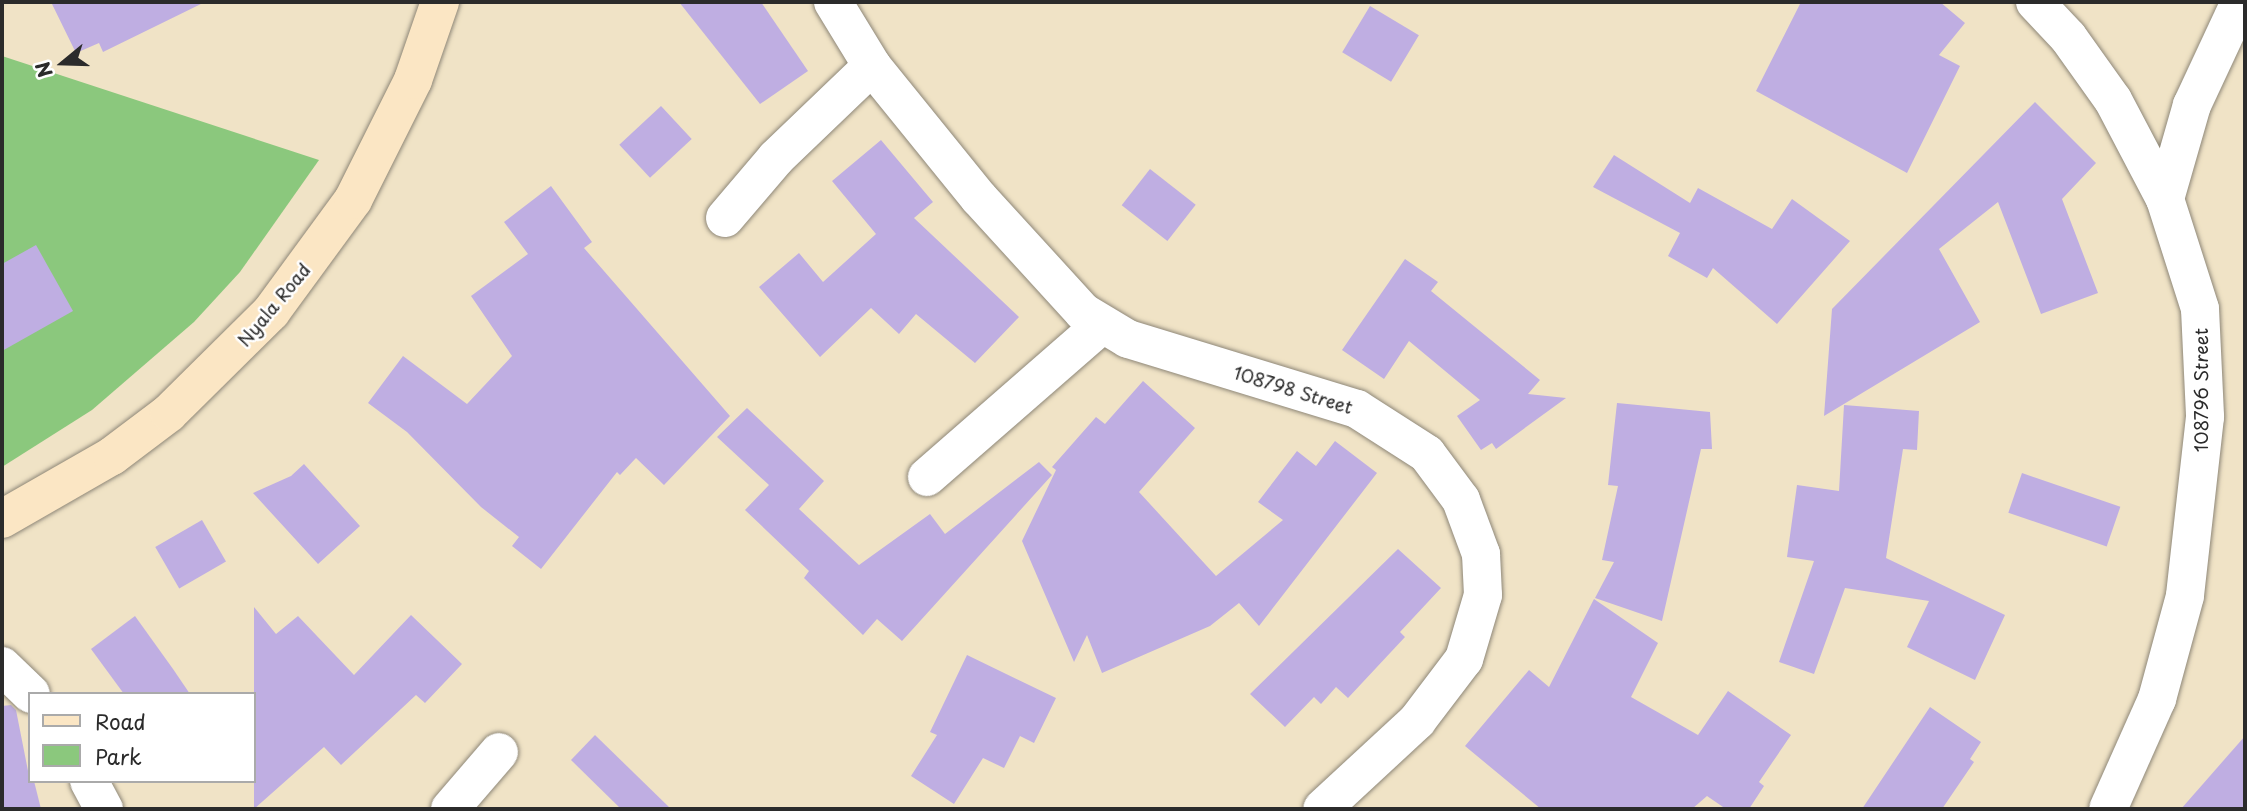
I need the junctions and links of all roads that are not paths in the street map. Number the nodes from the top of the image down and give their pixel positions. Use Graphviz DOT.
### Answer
graph roads {
  1 [pos="440,2"];
  2 [pos="833,2"];
  3 [pos="2035,2"];
  4 [pos="2240,2"];
  5 [pos="872,66"];
  6 [pos="2165,198"];
  7 [pos="725,218"];
  8 [pos="1100,326"];
  9 [pos="927,477"];
  10 [pos="2,519"];
  11 [pos="2,666"];
  12 [pos="29,692"];
  13 [pos="499,751"];
  14 [pos="90,783"];
  15 [pos="104,809"];
  16 [pos="450,809"];
  17 [pos="1322,809"];
  18 [pos="2108,809"];
  1 -- 10 [label="street, Nyala Road"];
  2 -- 5 [label="street, 108798 Street"];
  3 -- 6 [label="street, 108796 Street"];
  4 -- 6 [label="street"];
  5 -- 7 [label="street"];
  5 -- 8 [label="street, 108798 Street"];
  6 -- 18 [label="street, 108796 Street"];
  8 -- 9 [label="street"];
  8 -- 17 [label="street, 108798 Street"];
  11 -- 12 [label="street"];
  13 -- 16 [label="street"];
  14 -- 15 [label="street"];
}
